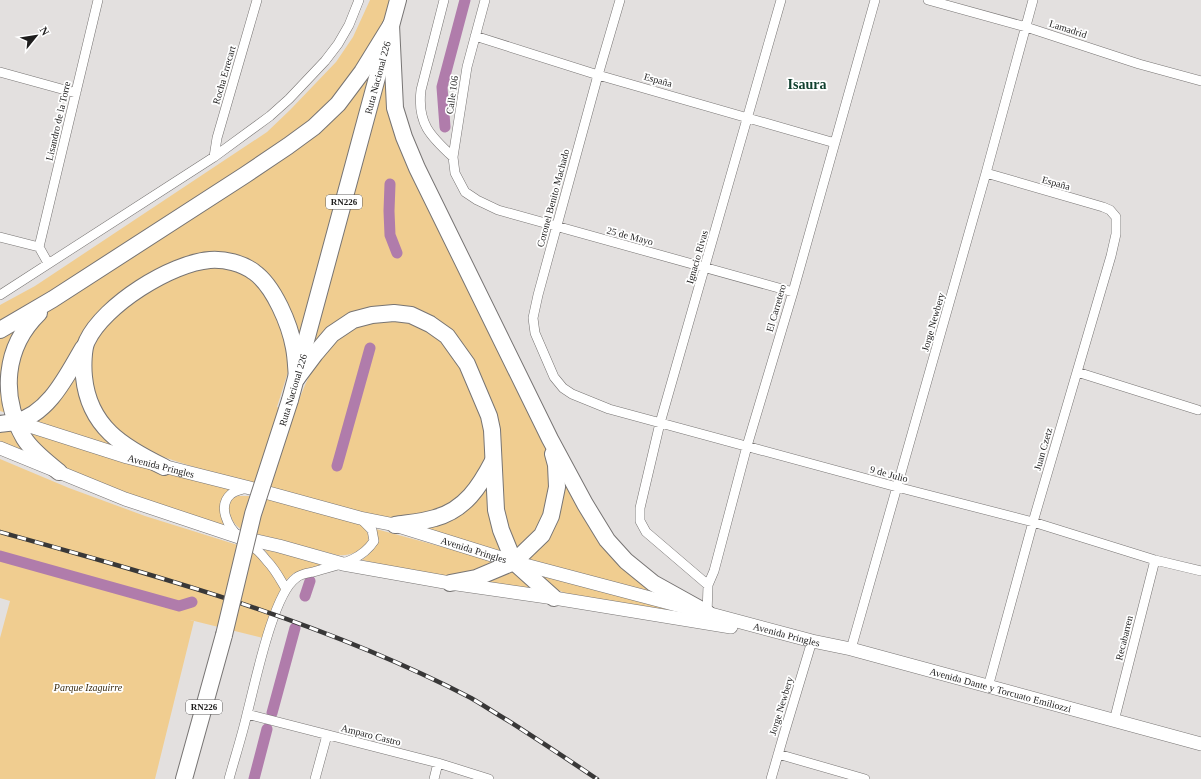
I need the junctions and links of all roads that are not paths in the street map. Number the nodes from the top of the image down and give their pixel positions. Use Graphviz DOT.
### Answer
graph roads {
  1 [pos="98,0"];
  2 [pos="257,0"];
  3 [pos="358,0"];
  4 [pos="398,0"];
  5 [pos="444,0"];
  6 [pos="485,0"];
  7 [pos="620,0"];
  8 [pos="781,0"];
  9 [pos="875,0"];
  10 [pos="928,0"];
  11 [pos="1033,0"];
  12 [pos="391,25"];
  13 [pos="1026,27"];
  14 [pos="475,36"];
  15 [pos="0,72"];
  16 [pos="598,75"];
  17 [pos="1201,81"];
  18 [pos="76,93"];
  19 [pos="748,117"];
  20 [pos="835,143"];
  21 [pos="453,157"];
  22 [pos="214,158"];
  23 [pos="986,174"];
  24 [pos="466,192"];
  25 [pos="1116,217"];
  26 [pos="557,227"];
  27 [pos="0,237"];
  28 [pos="39,247"];
  29 [pos="48,263"];
  30 [pos="705,268"];
  31 [pos="793,292"];
  32 [pos="0,295"];
  33 [pos="53,299"];
  34 [pos="0,330"];
  35 [pos="87,342"];
  36 [pos="1077,372"];
  37 [pos="297,378"];
  38 [pos="572,394"];
  39 [pos="1198,410"];
  40 [pos="0,417"];
  41 [pos="16,422"];
  42 [pos="660,423"];
  43 [pos="0,424"];
  44 [pos="550,439"];
  45 [pos="747,446"];
  46 [pos="0,448"];
  47 [pos="493,461"];
  48 [pos="164,466"];
  49 [pos="59,472"];
  50 [pos="897,487"];
  51 [pos="250,488"];
  52 [pos="360,518"];
  53 [pos="1033,522"];
  54 [pos="395,525"];
  55 [pos="239,537"];
  56 [pos="1155,560"];
  57 [pos="514,562"];
  58 [pos="343,564"];
  59 [pos="1201,571"];
  60 [pos="450,583"];
  61 [pos="708,585"];
  62 [pos="286,589"];
  63 [pos="554,598"];
  64 [pos="706,618"];
  65 [pos="812,640"];
  66 [pos="851,649"];
  67 [pos="988,687"];
  68 [pos="247,714"];
  69 [pos="1114,721"];
  70 [pos="327,735"];
  71 [pos="1187,741"];
  72 [pos="1201,744"];
  73 [pos="1201,750"];
  74 [pos="778,754"];
  75 [pos="438,763"];
  76 [pos="184,779"];
  77 [pos="229,779"];
  78 [pos="315,779"];
  79 [pos="434,779"];
  80 [pos="489,779"];
  81 [pos="771,779"];
  82 [pos="865,779"];
  1 -- 18 [label="street, Lisandro de la Torre"];
  2 -- 22 [label="street, Rocha Errecart"];
  3 -- 22 [label="street"];
  4 -- 12 [label="highway, Ruta Nacional 226 / RN226"];
  5 -- 21 [label="street"];
  6 -- 14 [label="street, Calle 106"];
  7 -- 16 [label="street, Coronel Benito Machado"];
  8 -- 19 [label="street, Ignacio Rivas"];
  9 -- 20 [label="street, El Carretero"];
  10 -- 13 [label="street, Lamadrid"];
  11 -- 13 [label="street, Jorge Newbery"];
  12 -- 33 [label="highway"];
  12 -- 37 [label="highway, Ruta Nacional 226 / RN226"];
  12 -- 44 [label="highway"];
  13 -- 17 [label="street, Lamadrid"];
  13 -- 23 [label="street, Jorge Newbery"];
  14 -- 16 [label="street, España"];
  14 -- 21 [label="street, Calle 106"];
  15 -- 18 [label="street"];
  16 -- 19 [label="street, España"];
  16 -- 26 [label="street, Coronel Benito Machado"];
  18 -- 28 [label="street, Lisandro de la Torre"];
  19 -- 20 [label="street, España"];
  19 -- 30 [label="street, Ignacio Rivas"];
  20 -- 31 [label="street, El Carretero"];
  21 -- 24 [label="street, Calle 106"];
  22 -- 29 [label="street"];
  23 -- 25 [label="street, España"];
  23 -- 50 [label="street, Jorge Newbery"];
  24 -- 26 [label="street, 25 de Mayo"];
  25 -- 36 [label="street, Juan Czetz"];
  26 -- 30 [label="street, 25 de Mayo"];
  26 -- 38 [label="street, Coronel Benito Machado"];
  27 -- 28 [label="street"];
  28 -- 29 [label="street"];
  29 -- 32 [label="street"];
  30 -- 31 [label="street, 25 de Mayo"];
  30 -- 42 [label="street, Ignacio Rivas"];
  31 -- 45 [label="street, El Carretero"];
  33 -- 34 [label="highway"];
  33 -- 41 [label="highway"];
  35 -- 37 [label="highway"];
  35 -- 41 [label="highway"];
  35 -- 48 [label="highway"];
  36 -- 39 [label="street"];
  36 -- 53 [label="street, Juan Czetz"];
  37 -- 47 [label="highway"];
  37 -- 76 [label="highway, Ruta Nacional 226 / RN226, bridge"];
  38 -- 42 [label="street, 9 de Julio"];
  40 -- 41 [label="main road, Avenida Pringles"];
  41 -- 43 [label="highway"];
  41 -- 48 [label="main road, Avenida Pringles"];
  41 -- 49 [label="highway"];
  42 -- 45 [label="street, 9 de Julio"];
  42 -- 61 [label="street, Ignacio Rivas"];
  44 -- 57 [label="highway"];
  44 -- 64 [label="highway"];
  45 -- 50 [label="street, 9 de Julio"];
  45 -- 61 [label="street, El Carretero"];
  46 -- 49 [label="main road, Avenida Pringles"];
  47 -- 54 [label="highway"];
  47 -- 57 [label="highway"];
  48 -- 51 [label="main road, Avenida Pringles"];
  49 -- 55 [label="main road, Avenida Pringles"];
  50 -- 53 [label="street, 9 de Julio"];
  50 -- 66 [label="street, Jorge Newbery"];
  51 -- 52 [label="main road, Avenida Pringles"];
  51 -- 55 [label="street"];
  52 -- 54 [label="main road, Avenida Pringles"];
  52 -- 58 [label="street"];
  53 -- 56 [label="street, 9 de Julio"];
  53 -- 67 [label="street, Juan Czetz"];
  54 -- 57 [label="main road, Avenida Pringles"];
  55 -- 58 [label="main road, Avenida Pringles"];
  55 -- 62 [label="street"];
  56 -- 59 [label="street, 9 de Julio"];
  56 -- 69 [label="street, Recabarren"];
  57 -- 60 [label="highway"];
  57 -- 63 [label="highway"];
  57 -- 64 [label="main road, Avenida Pringles"];
  58 -- 60 [label="main road, Avenida Pringles"];
  58 -- 62 [label="street"];
  60 -- 63 [label="main road, Avenida Pringles"];
  61 -- 64 [label="street, El Carretero"];
  62 -- 68 [label="street"];
  63 -- 64 [label="main road, Avenida Pringles"];
  64 -- 65 [label="main road, Avenida Pringles"];
  65 -- 66 [label="main road, Avenida Dante y Torcuato Emiliozzi"];
  65 -- 74 [label="street, Jorge Newbery"];
  66 -- 67 [label="main road, Avenida Dante y Torcuato Emiliozzi"];
  67 -- 69 [label="main road, Avenida Dante y Torcuato Emiliozzi"];
  68 -- 70 [label="street, Amparo Castro"];
  68 -- 77 [label="street"];
  69 -- 71 [label="main road, Avenida Dante y Torcuato Emiliozzi"];
  70 -- 75 [label="street, Amparo Castro"];
  70 -- 78 [label="street"];
  71 -- 72 [label="main road, Avenida Dante y Torcuato Emiliozzi"];
  71 -- 73 [label="main road, Avenida Dante y Torcuato Emiliozzi"];
  74 -- 81 [label="street, Jorge Newbery"];
  74 -- 82 [label="street"];
  75 -- 79 [label="street"];
  75 -- 80 [label="street, Amparo Castro"];
}
